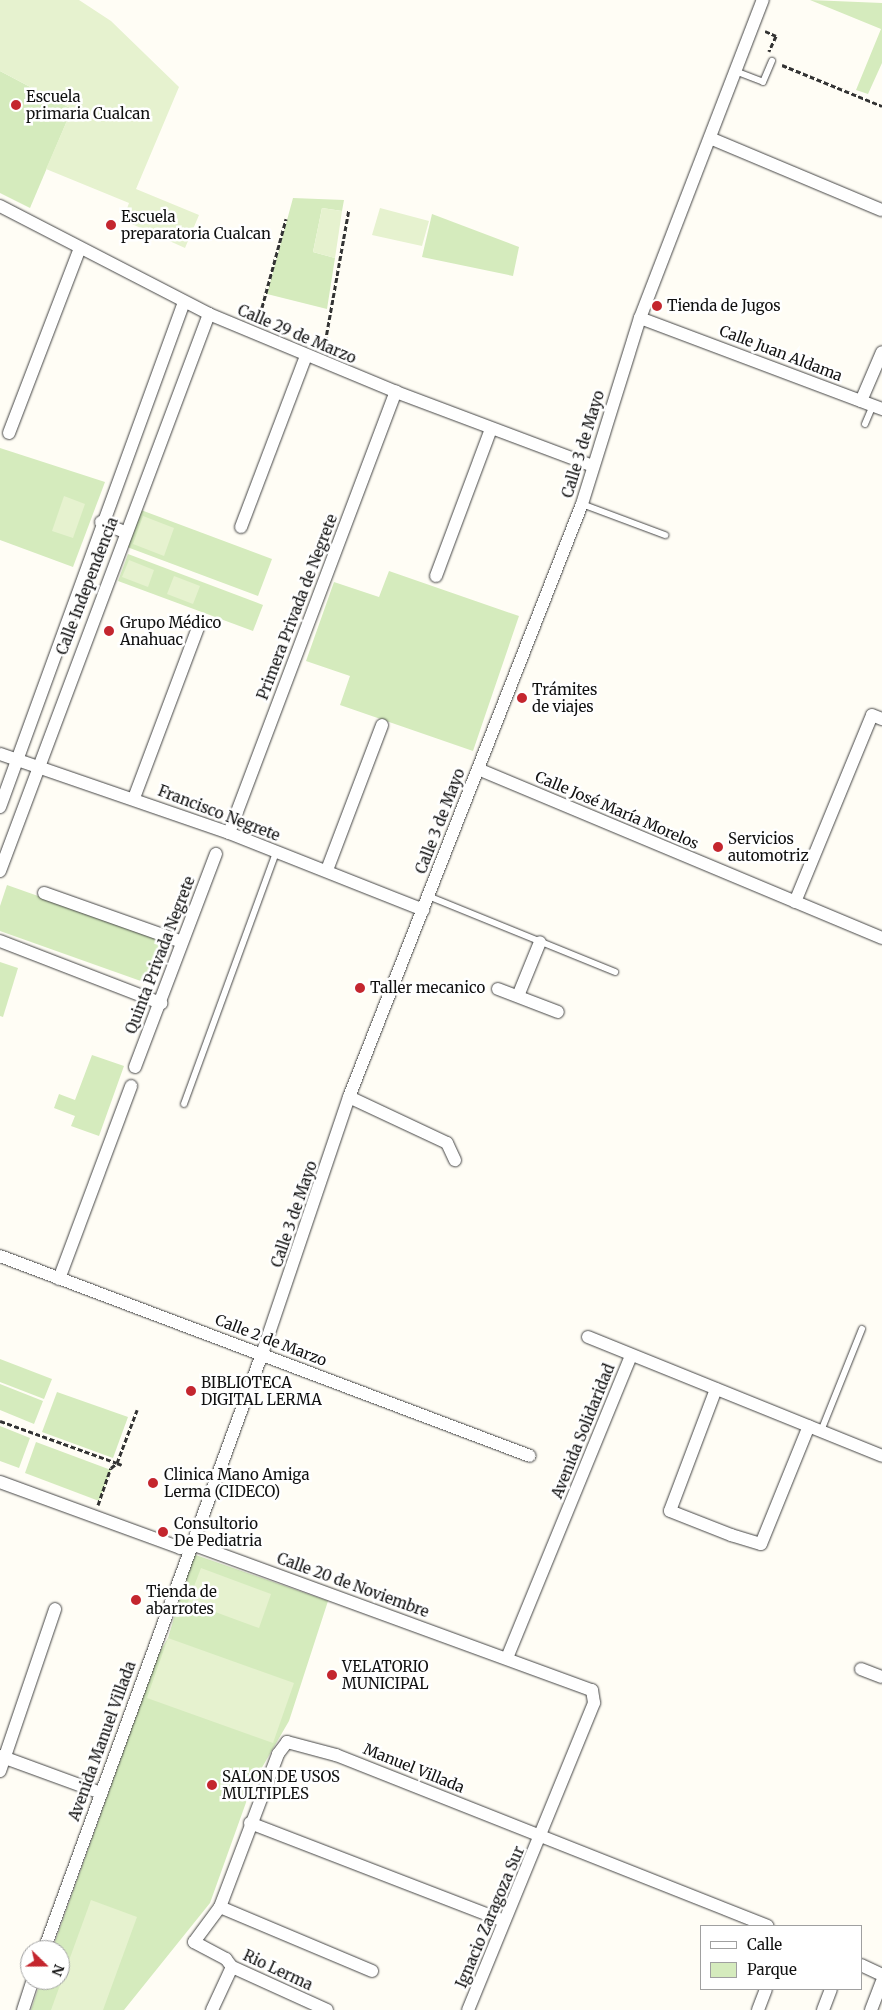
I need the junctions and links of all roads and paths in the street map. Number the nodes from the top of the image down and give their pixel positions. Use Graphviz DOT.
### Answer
graph roads {
  1 [pos="763,0"];
  2 [pos="753,26"];
  3 [pos="772,61"];
  4 [pos="735,71"];
  5 [pos="882,106"];
  6 [pos="710,138"];
  7 [pos="0,206"];
  8 [pos="349,210"];
  9 [pos="881,210"];
  10 [pos="286,219"];
  11 [pos="80,248"];
  12 [pos="184,302"];
  13 [pos="209,314"];
  14 [pos="640,318"];
  15 [pos="255,334"];
  16 [pos="882,352"];
  17 [pos="306,356"];
  18 [pos="322,362"];
  19 [pos="396,392"];
  20 [pos="860,401"];
  21 [pos="877,407"];
  22 [pos="865,424"];
  23 [pos="491,429"];
  24 [pos="9,433"];
  25 [pos="593,466"];
  26 [pos="582,504"];
  27 [pos="101,522"];
  28 [pos="240,526"];
  29 [pos="125,532"];
  30 [pos="664,535"];
  31 [pos="436,576"];
  32 [pos="198,628"];
  33 [pos="882,719"];
  34 [pos="382,725"];
  35 [pos="0,754"];
  36 [pos="17,760"];
  37 [pos="36,766"];
  38 [pos="478,769"];
  39 [pos="134,798"];
  40 [pos="0,807"];
  41 [pos="229,833"];
  42 [pos="276,852"];
  43 [pos="216,854"];
  44 [pos="327,870"];
  45 [pos="0,872"];
  46 [pos="44,893"];
  47 [pos="428,896"];
  48 [pos="795,902"];
  49 [pos="423,910"];
  50 [pos="882,938"];
  51 [pos="0,941"];
  52 [pos="182,942"];
  53 [pos="540,942"];
  54 [pos="616,972"];
  55 [pos="498,989"];
  56 [pos="518,996"];
  57 [pos="161,1003"];
  58 [pos="558,1012"];
  59 [pos="135,1068"];
  60 [pos="131,1086"];
  61 [pos="349,1098"];
  62 [pos="184,1104"];
  63 [pos="455,1160"];
  64 [pos="0,1256"];
  65 [pos="59,1279"];
  66 [pos="862,1329"];
  67 [pos="588,1337"];
  68 [pos="262,1354"];
  69 [pos="631,1355"];
  70 [pos="716,1389"];
  71 [pos="137,1410"];
  72 [pos="0,1421"];
  73 [pos="809,1426"];
  74 [pos="821,1431"];
  75 [pos="530,1456"];
  76 [pos="882,1456"];
  77 [pos="117,1463"];
  78 [pos="122,1465"];
  79 [pos="0,1482"];
  80 [pos="94,1517"];
  81 [pos="192,1544"];
  82 [pos="55,1609"];
  83 [pos="507,1658"];
  84 [pos="861,1669"];
  85 [pos="882,1677"];
  86 [pos="2,1757"];
  87 [pos="0,1771"];
  88 [pos="101,1793"];
  89 [pos="250,1823"];
  90 [pos="541,1837"];
  91 [pos="220,1907"];
  92 [pos="504,1920"];
  93 [pos="764,1925"];
  94 [pos="48,1940"];
  95 [pos="862,1965"];
  96 [pos="232,1967"];
  97 [pos="372,1971"];
  98 [pos="882,1975"];
  99 [pos="882,1982"];
  100 [pos="30,1990"];
  101 [pos="766,1990"];
  102 [pos="831,1990"];
  103 [pos="23,2010"];
  104 [pos="212,2010"];
  105 [pos="327,2010"];
  106 [pos="468,2010"];
  107 [pos="758,2010"];
  108 [pos="823,2010"];
  109 [pos="871,2010"];
  1 -- 2 [label="street, Calle 3 de Mayo"];
  2 -- 3 [label="path"];
  2 -- 4 [label="street, Calle 3 de Mayo"];
  3 -- 4 [label="lane"];
  3 -- 5 [label="path"];
  4 -- 6 [label="street, Calle 3 de Mayo"];
  6 -- 9 [label="street"];
  6 -- 14 [label="street, Calle 3 de Mayo"];
  7 -- 11 [label="street, Calle 29 de Marzo"];
  8 -- 18 [label="path"];
  10 -- 15 [label="path"];
  11 -- 12 [label="street, Calle 29 de Marzo"];
  11 -- 24 [label="street"];
  12 -- 13 [label="street, Calle 29 de Marzo"];
  12 -- 27 [label="street, Calle Independencia"];
  13 -- 15 [label="street, Calle 29 de Marzo"];
  13 -- 29 [label="street, Calle Independencia"];
  14 -- 20 [label="street, Calle Juan Aldama"];
  14 -- 25 [label="street, Calle 3 de Mayo"];
  15 -- 17 [label="street, Calle 29 de Marzo"];
  16 -- 20 [label="street"];
  17 -- 18 [label="street, Calle 29 de Marzo"];
  17 -- 28 [label="street"];
  18 -- 19 [label="street, Calle 29 de Marzo"];
  19 -- 23 [label="street, Calle 29 de Marzo"];
  19 -- 41 [label="street, Primera Privada de Negrete"];
  20 -- 21 [label="street, Calle Juan Aldama"];
  21 -- 22 [label="lane"];
  23 -- 25 [label="street, Calle 29 de Marzo"];
  23 -- 31 [label="street"];
  25 -- 26 [label="street, Calle 3 de Mayo"];
  26 -- 30 [label="lane"];
  26 -- 38 [label="street, Calle 3 de Mayo"];
  27 -- 29 [label="street"];
  27 -- 36 [label="street, Calle Independencia"];
  29 -- 37 [label="street, Calle Independencia"];
  32 -- 39 [label="street"];
  33 -- 48 [label="street"];
  34 -- 44 [label="street"];
  35 -- 36 [label="street, Francisco Negrete"];
  36 -- 37 [label="street, Francisco Negrete"];
  36 -- 40 [label="street, Calle Independencia"];
  37 -- 39 [label="street, Francisco Negrete"];
  37 -- 45 [label="street, Calle Independencia"];
  38 -- 47 [label="street, Calle 3 de Mayo"];
  38 -- 48 [label="street, Calle José María Morelos"];
  39 -- 41 [label="street, Francisco Negrete"];
  41 -- 42 [label="street, Francisco Negrete"];
  42 -- 44 [label="street, Francisco Negrete"];
  42 -- 62 [label="lane"];
  43 -- 52 [label="street, Quinta Privada Negrete"];
  44 -- 49 [label="street, Francisco Negrete"];
  46 -- 52 [label="street"];
  47 -- 49 [label="street, Calle 3 de Mayo"];
  47 -- 53 [label="lane, Calle 3 de Mayo"];
  48 -- 50 [label="street, Calle José María Morelos"];
  49 -- 61 [label="street, Calle 3 de Mayo"];
  51 -- 57 [label="street"];
  52 -- 57 [label="street, Quinta Privada Negrete"];
  53 -- 54 [label="lane, Calle 3 de Mayo"];
  53 -- 56 [label="street"];
  55 -- 56 [label="street"];
  56 -- 58 [label="street"];
  57 -- 59 [label="street, Quinta Privada Negrete"];
  60 -- 65 [label="street"];
  61 -- 63 [label="street"];
  61 -- 68 [label="street, Calle 3 de Mayo"];
  64 -- 65 [label="street, Calle 2 de Marzo"];
  65 -- 68 [label="street, Calle 2 de Marzo"];
  66 -- 74 [label="lane"];
  67 -- 69 [label="street"];
  68 -- 75 [label="street, Calle 2 de Marzo"];
  68 -- 81 [label="street, Calle 3 de Mayo"];
  69 -- 70 [label="street, Avenida Solidaridad"];
  69 -- 83 [label="street, Avenida Solidaridad"];
  70 -- 73 [label="street, Avenida Solidaridad"];
  70 -- 73 [label="street"];
  71 -- 77 [label="path"];
  72 -- 77 [label="path"];
  73 -- 74 [label="street, Avenida Solidaridad"];
  74 -- 76 [label="street, Avenida Solidaridad"];
  77 -- 78 [label="path"];
  77 -- 80 [label="path"];
  79 -- 80 [label="street, Calle 20 de Noviembre"];
  80 -- 81 [label="street, Calle 20 de Noviembre"];
  81 -- 83 [label="street, Calle 20 de Noviembre"];
  81 -- 88 [label="street, Avenida Manuel Villada"];
  82 -- 86 [label="street"];
  83 -- 90 [label="street, Calle 20 de Noviembre"];
  84 -- 85 [label="street"];
  86 -- 87 [label="street"];
  86 -- 88 [label="street"];
  88 -- 94 [label="street, Avenida Manuel Villada"];
  89 -- 90 [label="street, Manuel Villada"];
  89 -- 91 [label="street"];
  89 -- 92 [label="street"];
  90 -- 92 [label="street, Ignacio Zaragoza Sur"];
  90 -- 93 [label="street, Manuel Villada"];
  91 -- 96 [label="street, Rio Lerma"];
  91 -- 97 [label="street"];
  92 -- 106 [label="street, Ignacio Zaragoza Sur"];
  95 -- 98 [label="street"];
  96 -- 104 [label="street"];
  96 -- 105 [label="street, Rio Lerma"];
  99 -- 109 [label="street"];
  100 -- 103 [label="street"];
  101 -- 107 [label="street"];
  102 -- 108 [label="street"];
}
